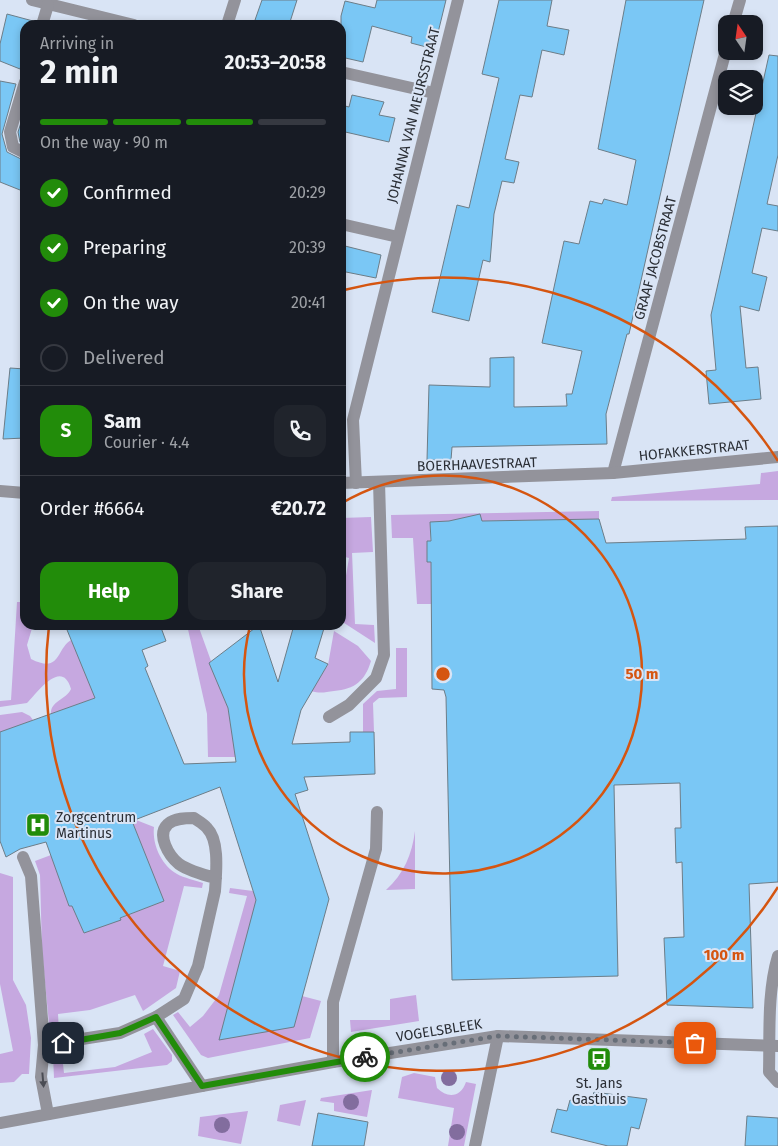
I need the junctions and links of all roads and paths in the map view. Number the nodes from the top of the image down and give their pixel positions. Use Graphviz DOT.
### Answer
graph roads {
  1 [pos="32,0"];
  2 [pos="235,0"];
  3 [pos="458,0"];
  4 [pos="740,0"];
  5 [pos="48,5"];
  6 [pos="736,15"];
  7 [pos="44,20"];
  8 [pos="112,20"];
  9 [pos="229,20"];
  10 [pos="723,60"];
  11 [pos="346,73"];
  12 [pos="434,93"];
  13 [pos="20,99"];
  14 [pos="20,150"];
  15 [pos="346,225"];
  16 [pos="398,237"];
  17 [pos="778,457"];
  18 [pos="613,474"];
  19 [pos="379,482"];
  20 [pos="356,483"];
  21 [pos="346,484"];
  22 [pos="0,491"];
  23 [pos="20,493"];
  24 [pos="329,717"];
  25 [pos="377,812"];
  26 [pos="23,857"];
  27 [pos="216,878"];
  28 [pos="778,957"];
  29 [pos="156,1017"];
  30 [pos="498,1036"];
  31 [pos="44,1045"];
  32 [pos="774,1046"];
  33 [pos="333,1062"];
  34 [pos="778,1082"];
  35 [pos="202,1086"];
  36 [pos="48,1114"];
  37 [pos="0,1123"];
  38 [pos="475,1146"];
  1 -- 5 [label="street"];
  2 -- 9 [label="street"];
  3 -- 12 [label="street, JOHANNA VAN MEURSSTRAAT"];
  4 -- 6 [label="street"];
  5 -- 7 [label="street"];
  5 -- 8 [label="street"];
  10 -- 18 [label="street, GRAAF JACOBSTRAAT"];
  11 -- 12 [label="street"];
  12 -- 16 [label="street, JOHANNA VAN MEURSSTRAAT"];
  13 -- 14 [label="street"];
  15 -- 16 [label="street"];
  16 -- 20 [label="street, JOHANNA VAN MEURSSTRAAT"];
  17 -- 18 [label="street, HOFAKKERSTRAAT"];
  18 -- 19 [label="street, BOERHAAVESTRAAT"];
  19 -- 20 [label="street, BOERHAAVESTRAAT"];
  19 -- 24 [label="street"];
  20 -- 21 [label="street, BOERHAAVESTRAAT"];
  22 -- 23 [label="street"];
  25 -- 33 [label="street"];
  26 -- 31 [label="street"];
  27 -- 27 [label="street"];
  27 -- 29 [label="street"];
  28 -- 32 [label="street"];
  29 -- 31 [label="street"];
  29 -- 35 [label="street"];
  30 -- 32 [label="street, VOGELSBLEEK"];
  30 -- 33 [label="street, VOGELSBLEEK"];
  30 -- 38 [label="street"];
  31 -- 36 [label="street, one-way"];
  32 -- 34 [label="street"];
  33 -- 35 [label="street, VOGELSBLEEK"];
  35 -- 36 [label="street, VOGELSBLEEK"];
  36 -- 37 [label="street, VOGELSBLEEK"];
}
